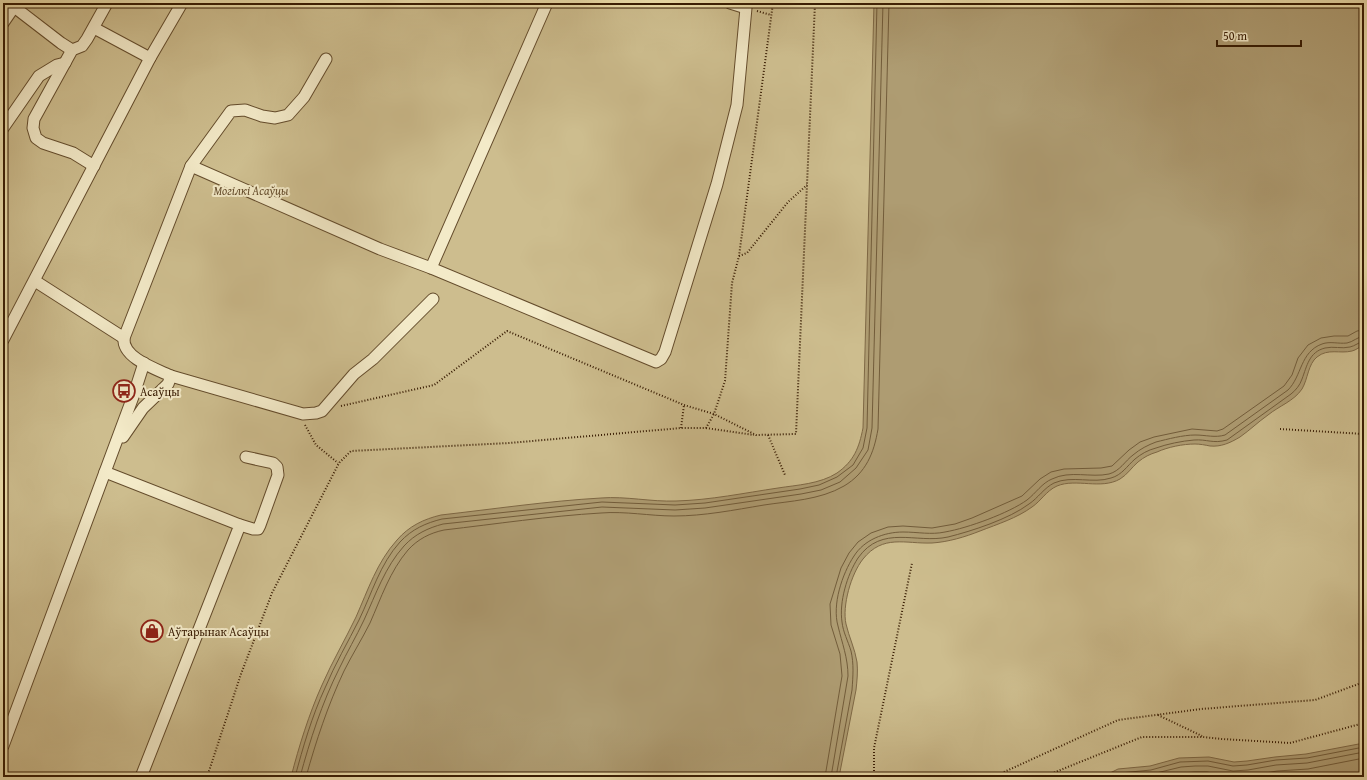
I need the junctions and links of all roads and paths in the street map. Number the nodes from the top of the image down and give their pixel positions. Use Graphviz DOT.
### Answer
graph roads {
  1 [pos="107,3"];
  2 [pos="182,3"];
  3 [pos="547,3"];
  4 [pos="730,3"];
  5 [pos="772,3"];
  6 [pos="12,5"];
  7 [pos="746,8"];
  8 [pos="771,15"];
  9 [pos="3,23"];
  10 [pos="94,28"];
  11 [pos="72,50"];
  12 [pos="150,58"];
  13 [pos="326,59"];
  14 [pos="65,64"];
  15 [pos="7,114"];
  16 [pos="3,128"];
  17 [pos="94,166"];
  18 [pos="191,166"];
  19 [pos="807,185"];
  20 [pos="739,256"];
  21 [pos="431,268"];
  22 [pos="35,281"];
  23 [pos="433,299"];
  24 [pos="124,338"];
  25 [pos="3,340"];
  26 [pos="144,363"];
  27 [pos="171,376"];
  28 [pos="684,405"];
  29 [pos="303,414"];
  30 [pos="681,428"];
  31 [pos="706,428"];
  32 [pos="1280,428"];
  33 [pos="768,434"];
  34 [pos="1364,434"];
  35 [pos="756,435"];
  36 [pos="112,452"];
  37 [pos="246,457"];
  38 [pos="339,463"];
  39 [pos="105,472"];
  40 [pos="785,475"];
  41 [pos="240,525"];
  42 [pos="912,563"];
  43 [pos="1363,682"];
  44 [pos="1364,687"];
  45 [pos="1156,714"];
  46 [pos="1364,723"];
  47 [pos="1203,737"];
  48 [pos="3,746"];
  49 [pos="141,777"];
  50 [pos="207,777"];
  51 [pos="874,777"];
  52 [pos="993,777"];
  53 [pos="1043,777"];
  1 -- 10 [label="street"];
  2 -- 12 [label="street"];
  3 -- 21 [label="street"];
  4 -- 7 [label="street"];
  5 -- 8 [label="path"];
  6 -- 9 [label="street"];
  6 -- 11 [label="street"];
  7 -- 8 [label="path"];
  7 -- 21 [label="street"];
  8 -- 20 [label="path"];
  10 -- 11 [label="street"];
  10 -- 12 [label="street"];
  11 -- 14 [label="street"];
  12 -- 17 [label="street"];
  13 -- 18 [label="street"];
  14 -- 15 [label="street"];
  14 -- 17 [label="street"];
  15 -- 16 [label="street"];
  17 -- 22 [label="street"];
  18 -- 21 [label="street"];
  18 -- 24 [label="street"];
  19 -- 20 [label="path"];
  20 -- 31 [label="path"];
  22 -- 24 [label="street"];
  22 -- 25 [label="street"];
  23 -- 29 [label="street"];
  24 -- 26 [label="street"];
  26 -- 27 [label="street"];
  26 -- 36 [label="street"];
  27 -- 29 [label="street"];
  27 -- 36 [label="street"];
  28 -- 30 [label="path"];
  29 -- 38 [label="path"];
  30 -- 31 [label="path"];
  30 -- 38 [label="path"];
  31 -- 35 [label="path"];
  32 -- 34 [label="path"];
  33 -- 40 [label="path"];
  36 -- 39 [label="street"];
  37 -- 41 [label="street"];
  38 -- 50 [label="path"];
  39 -- 41 [label="street"];
  39 -- 48 [label="street"];
  41 -- 49 [label="street"];
  42 -- 51 [label="path"];
  43 -- 44 [label="path"];
  43 -- 45 [label="path"];
  45 -- 47 [label="path"];
  45 -- 52 [label="path"];
  46 -- 47 [label="path"];
  47 -- 53 [label="path"];
}
